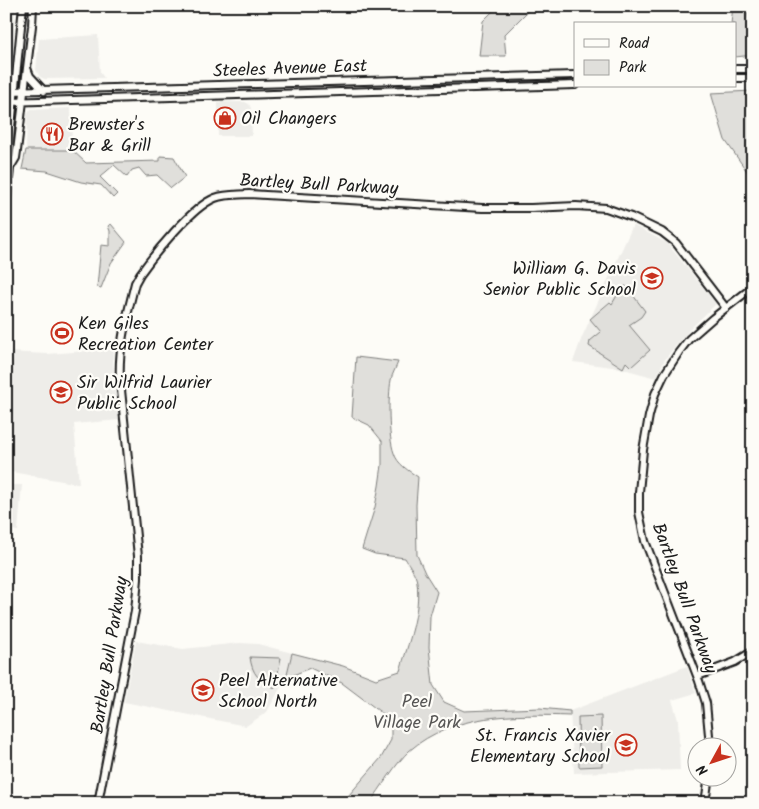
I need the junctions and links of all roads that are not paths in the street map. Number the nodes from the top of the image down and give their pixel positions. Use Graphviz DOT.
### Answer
graph roads {
  1 [pos="23,6"];
  2 [pos="33,6"];
  3 [pos="27,68"];
  4 [pos="736,69"];
  5 [pos="753,69"];
  6 [pos="574,75"];
  7 [pos="736,78"];
  8 [pos="753,78"];
  9 [pos="574,85"];
  10 [pos="24,90"];
  11 [pos="44,90"];
  12 [pos="6,91"];
  13 [pos="14,91"];
  14 [pos="10,102"];
  15 [pos="23,102"];
  16 [pos="6,114"];
  17 [pos="12,122"];
  18 [pos="10,168"];
  19 [pos="6,210"];
  20 [pos="753,287"];
  21 [pos="726,308"];
  22 [pos="753,651"];
  23 [pos="698,676"];
  24 [pos="709,736"];
  25 [pos="708,786"];
  26 [pos="98,803"];
  27 [pos="705,803"];
  1 -- 13 [label="street"];
  2 -- 3 [label="street"];
  3 -- 10 [label="street"];
  3 -- 11 [label="street"];
  4 -- 5 [label="street"];
  6 -- 11 [label="street, Steeles Avenue East"];
  7 -- 8 [label="street"];
  9 -- 15 [label="street, Steeles Avenue East"];
  10 -- 11 [label="street, Steeles Avenue East"];
  10 -- 13 [label="street, Steeles Avenue East"];
  10 -- 15 [label="street"];
  12 -- 13 [label="street, Steeles Avenue East"];
  13 -- 14 [label="street"];
  14 -- 15 [label="street, Steeles Avenue East"];
  14 -- 17 [label="street"];
  15 -- 18 [label="street"];
  16 -- 17 [label="street"];
  17 -- 18 [label="street"];
  18 -- 19 [label="street"];
  20 -- 21 [label="street, Bartley Bull Parkway"];
  21 -- 23 [label="street, Bartley Bull Parkway"];
  21 -- 26 [label="street, Bartley Bull Parkway"];
  22 -- 23 [label="street"];
  23 -- 24 [label="street, Bartley Bull Parkway"];
  25 -- 27 [label="street"];
}
